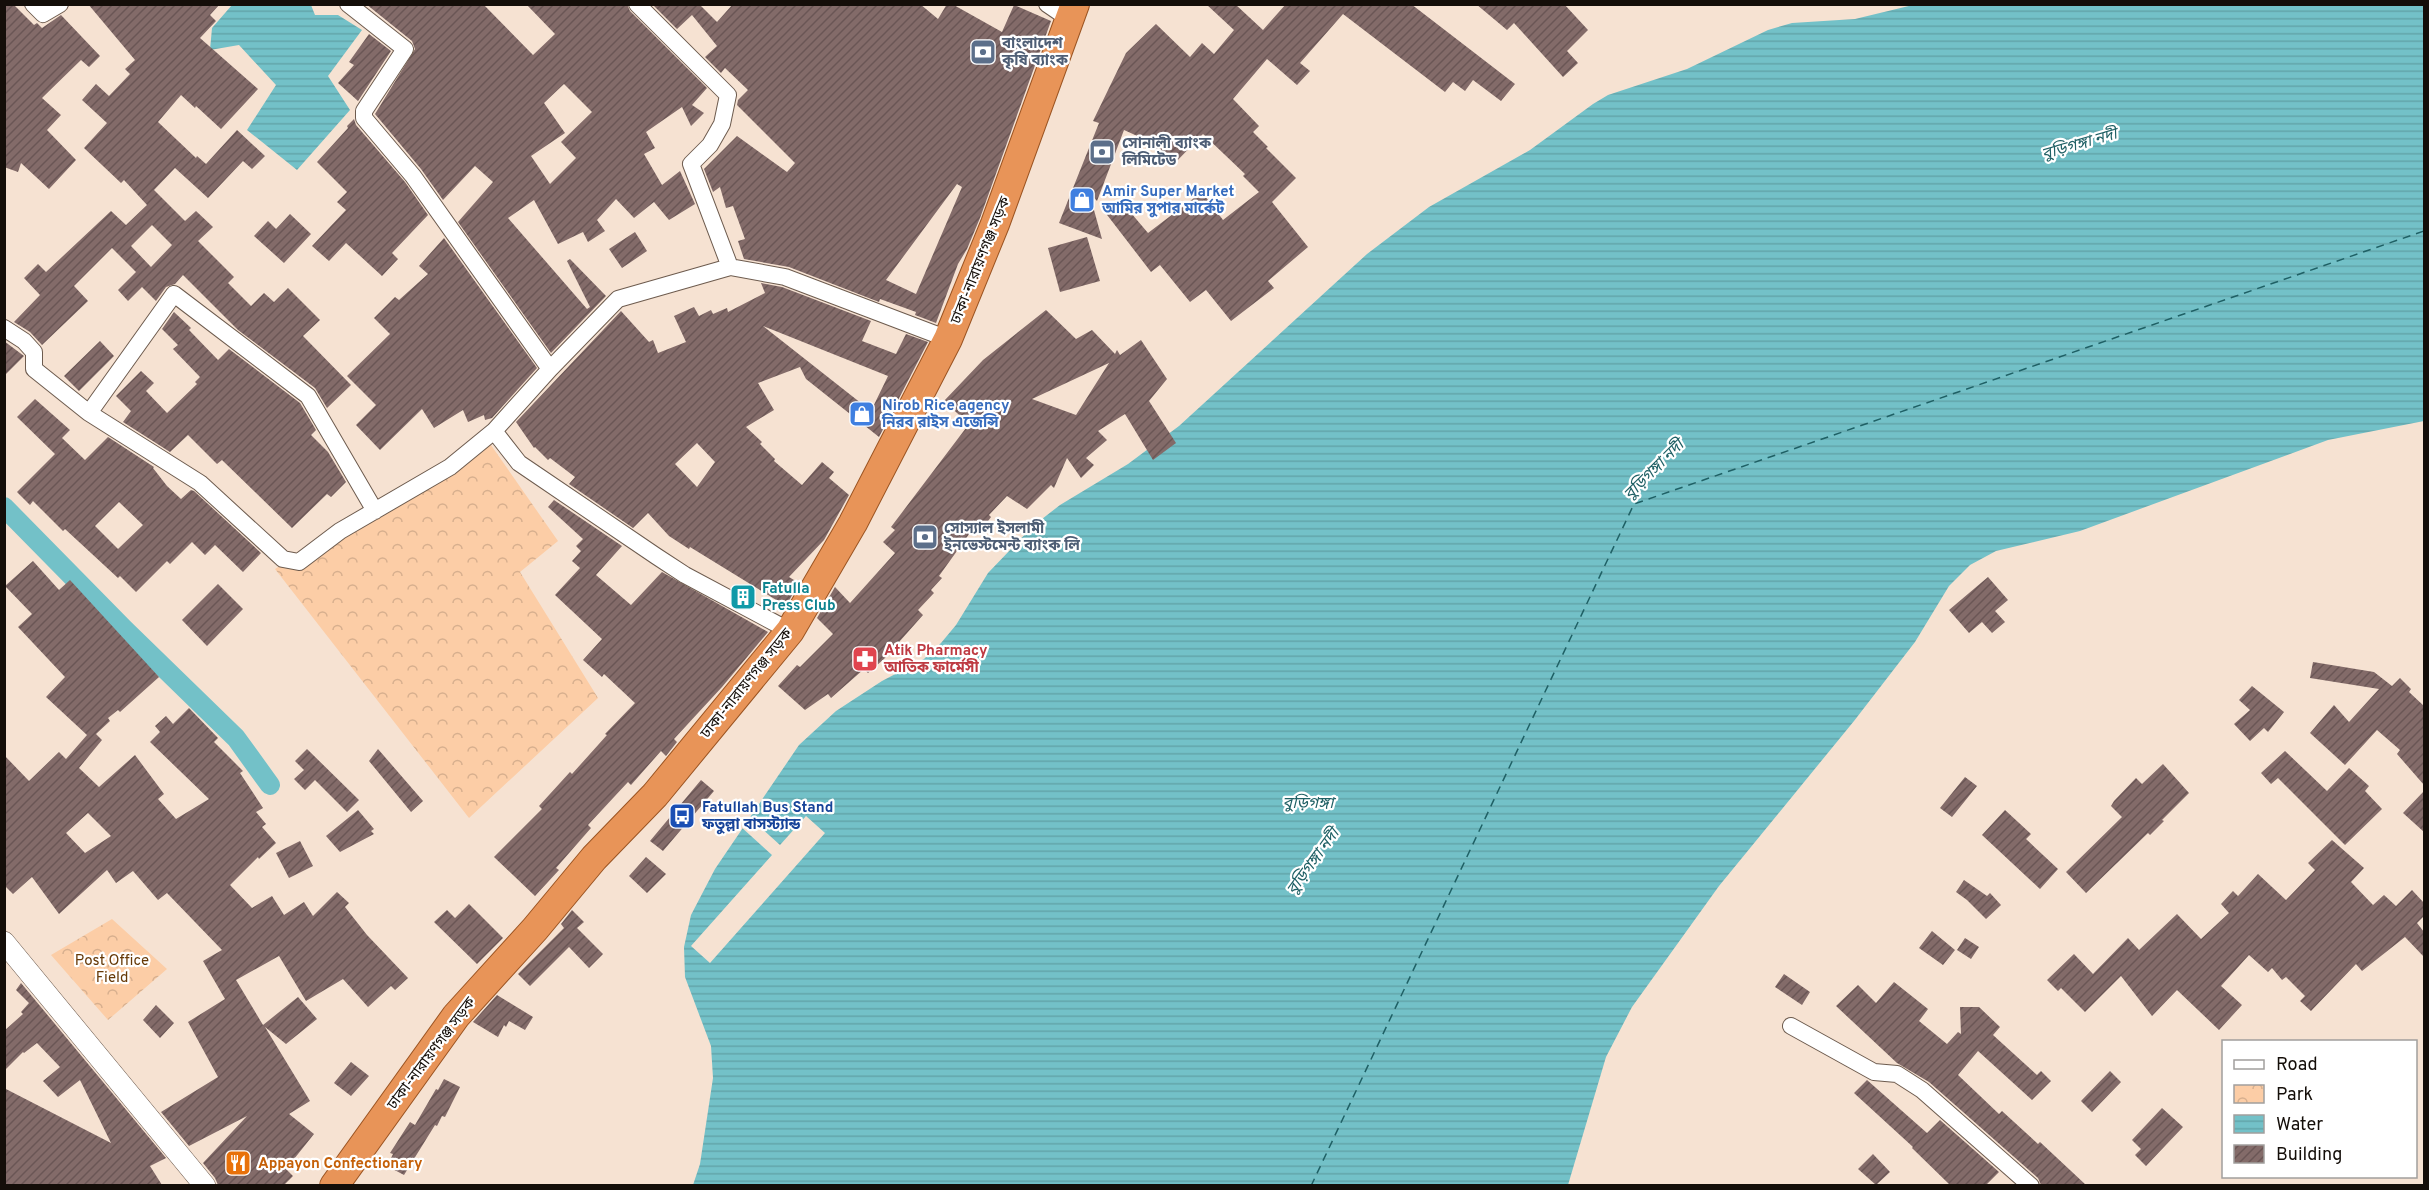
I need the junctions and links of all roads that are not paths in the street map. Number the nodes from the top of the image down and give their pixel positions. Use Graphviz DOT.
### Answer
graph roads {
  1 [pos="33,4"];
  2 [pos="60,4"];
  3 [pos="348,4"];
  4 [pos="637,4"];
  5 [pos="1064,9"];
  6 [pos="730,267"];
  7 [pos="4,328"];
  8 [pos="948,339"];
  9 [pos="550,369"];
  10 [pos="89,413"];
  11 [pos="494,431"];
  12 [pos="375,511"];
  13 [pos="790,631"];
  14 [pos="4,942"];
  15 [pos="1791,1026"];
  16 [pos="205,1185"];
  17 [pos="334,1185"];
  18 [pos="2031,1185"];
  1 -- 2 [label="street"];
  3 -- 9 [label="street"];
  4 -- 6 [label="street"];
  5 -- 8 [label="highway, ঢাকা-নারায়ণগঞ্জ সড়ক"];
  6 -- 8 [label="street"];
  6 -- 9 [label="street"];
  7 -- 10 [label="street"];
  8 -- 13 [label="highway, ঢাকা-নারায়ণগঞ্জ সড়ক"];
  9 -- 11 [label="street"];
  10 -- 12 [label="street"];
  10 -- 12 [label="street"];
  11 -- 12 [label="street"];
  11 -- 13 [label="street"];
  13 -- 17 [label="highway, ঢাকা-নারায়ণগঞ্জ সড়ক"];
  14 -- 16 [label="street"];
  15 -- 18 [label="street"];
}
